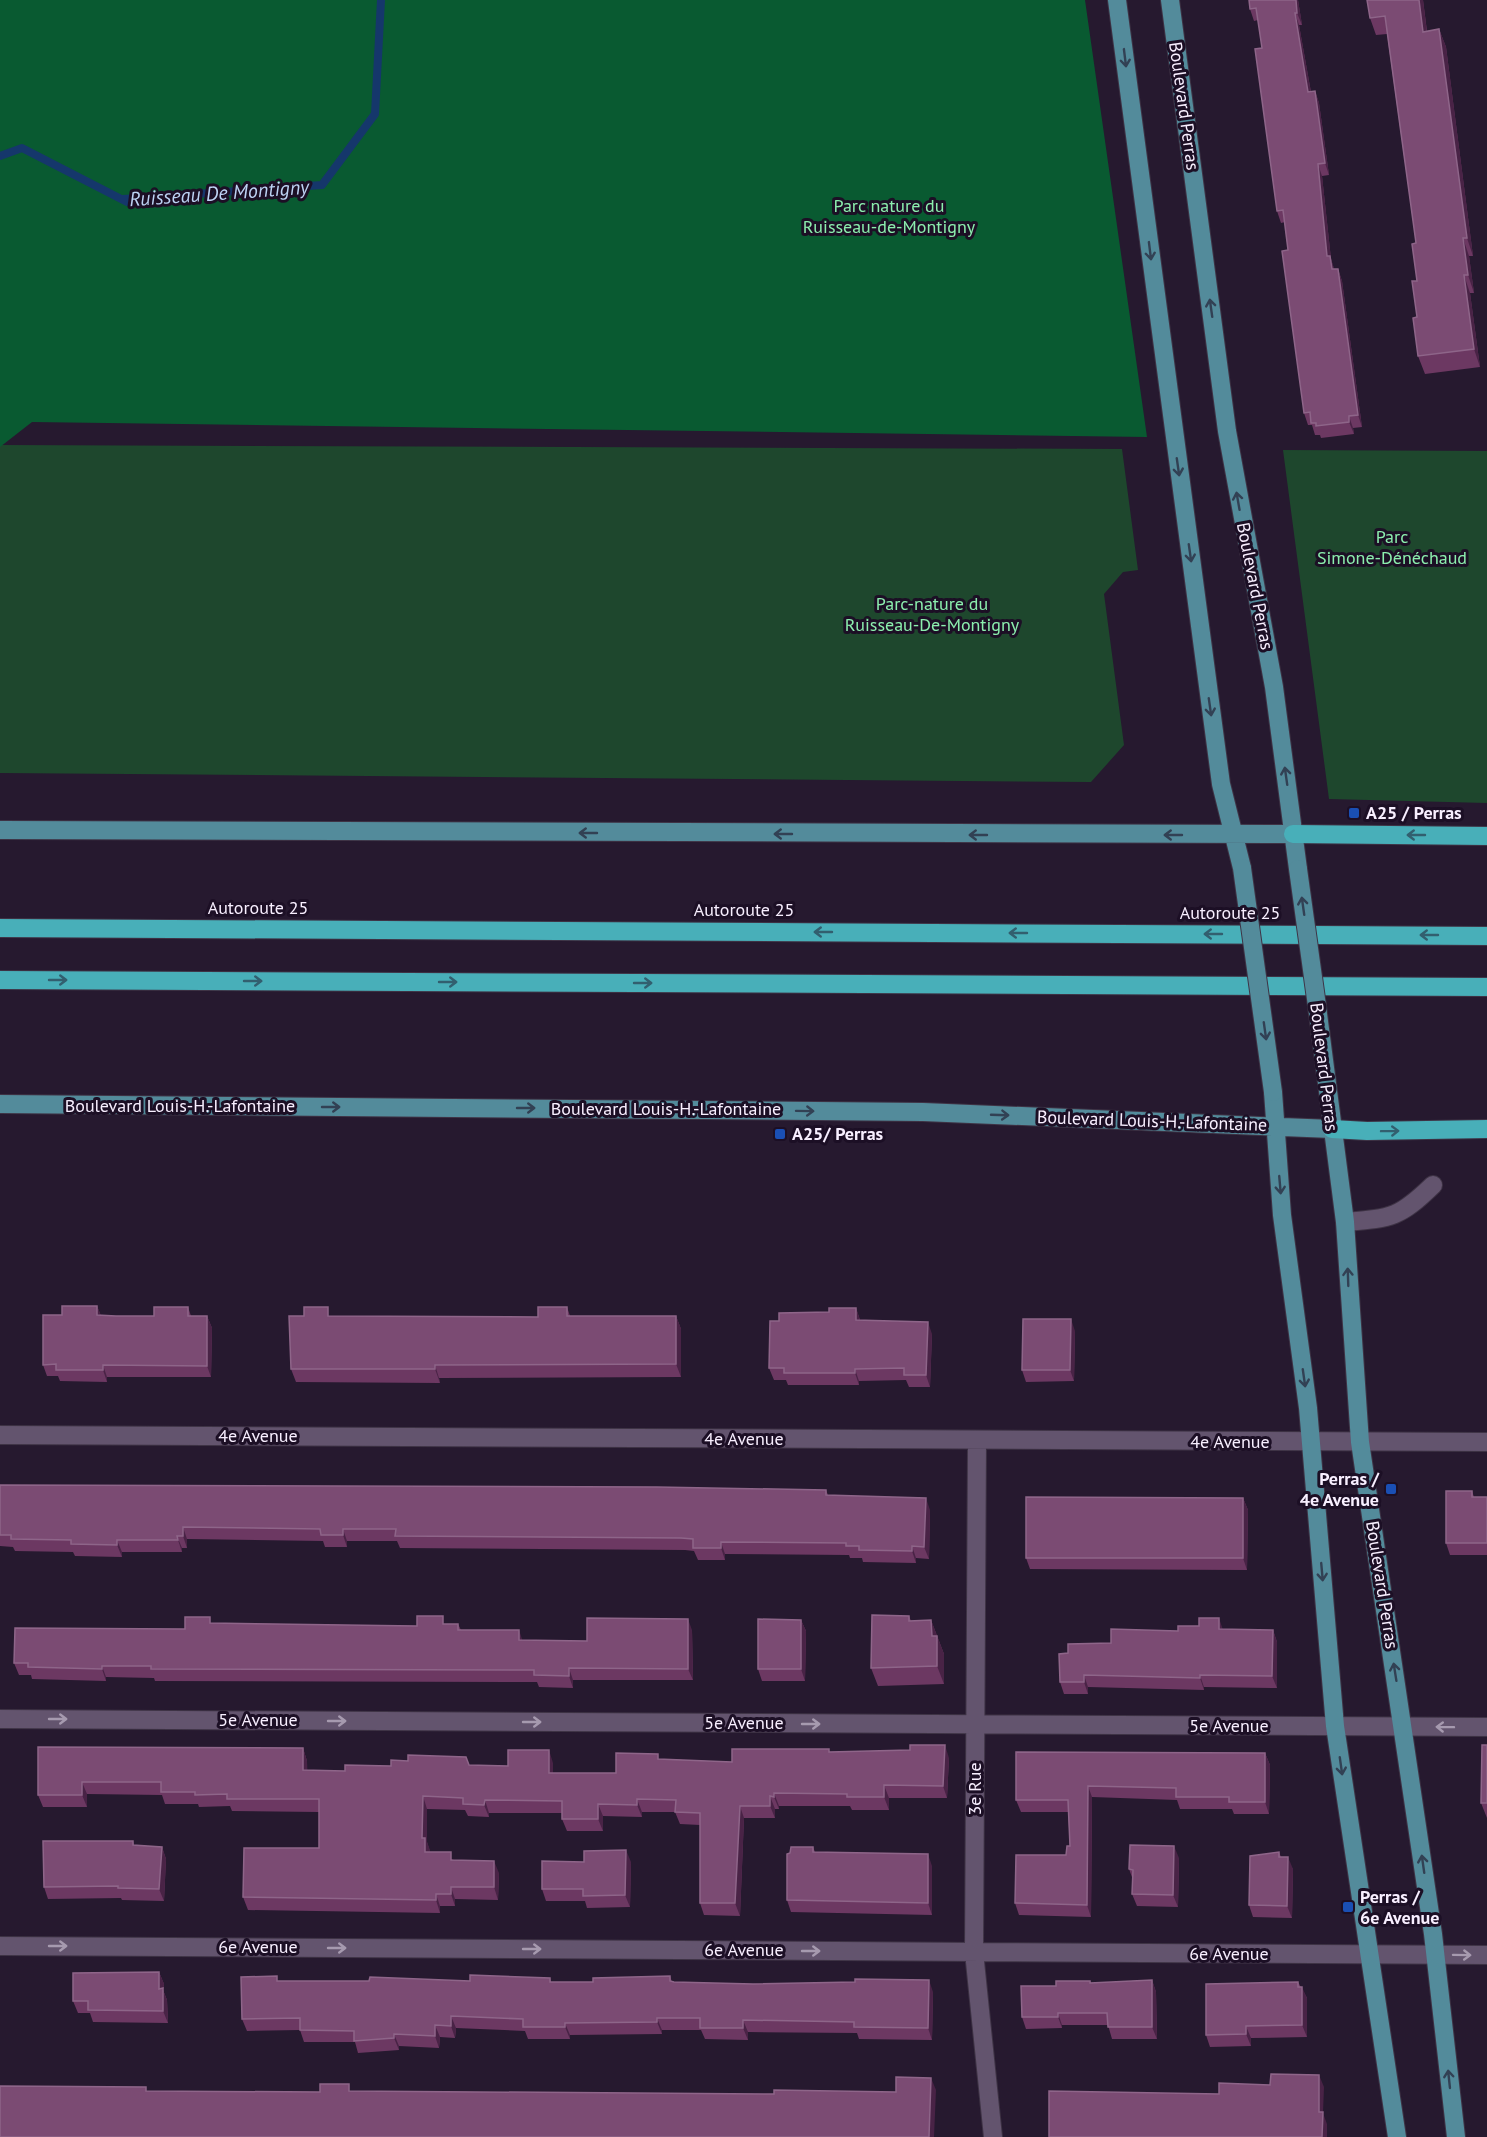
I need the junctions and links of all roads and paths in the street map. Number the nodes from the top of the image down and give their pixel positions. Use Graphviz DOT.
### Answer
graph roads {
  1 [pos="1118,0"];
  2 [pos="1170,0"];
  3 [pos="0,830"];
  4 [pos="1231,833"];
  5 [pos="1293,834"];
  6 [pos="1487,836"];
  7 [pos="0,927"];
  8 [pos="1487,936"];
  9 [pos="0,980"];
  10 [pos="1487,987"];
  11 [pos="0,1104"];
  12 [pos="1275,1126"];
  13 [pos="1487,1128"];
  14 [pos="1332,1130"];
  15 [pos="1433,1185"];
  16 [pos="1345,1222"];
  17 [pos="0,1435"];
  18 [pos="977,1441"];
  19 [pos="1360,1442"];
  20 [pos="1487,1442"];
  21 [pos="1310,1443"];
  22 [pos="0,1719"];
  23 [pos="975,1725"];
  24 [pos="1335,1726"];
  25 [pos="1403,1726"];
  26 [pos="1487,1728"];
  27 [pos="0,1946"];
  28 [pos="974,1952"];
  29 [pos="1368,1955"];
  30 [pos="1436,1955"];
  31 [pos="1487,1955"];
  32 [pos="993,2137"];
  33 [pos="1397,2137"];
  34 [pos="1456,2137"];
  1 -- 4 [label="main road, one-way"];
  5 -- 2 [label="main road, Boulevard Perras, one-way"];
  4 -- 3 [label="main road, one-way"];
  4 -- 5 [label="main road"];
  4 -- 12 [label="main road, one-way, bridge"];
  6 -- 5 [label="highway, one-way"];
  14 -- 5 [label="main road, Boulevard Perras, one-way, bridge"];
  8 -- 7 [label="highway, Autoroute 25, one-way"];
  9 -- 10 [label="highway, one-way"];
  11 -- 12 [label="main road, Boulevard Louis-H.-Lafontaine, one-way"];
  12 -- 14 [label="main road, Boulevard Louis-H.-Lafontaine"];
  12 -- 21 [label="main road, one-way"];
  14 -- 13 [label="highway, one-way"];
  14 -- 16 [label="main road, Boulevard Perras"];
  15 -- 16 [label="street"];
  19 -- 16 [label="main road, Boulevard Perras, one-way"];
  17 -- 18 [label="street, 4e Avenue"];
  18 -- 21 [label="street, 4e Avenue"];
  18 -- 23 [label="street, 3e Rue"];
  19 -- 20 [label="street, 4e Avenue"];
  19 -- 21 [label="street, 4e Avenue"];
  25 -- 19 [label="main road, Boulevard Perras, one-way"];
  21 -- 24 [label="main road, one-way"];
  22 -- 23 [label="street, 5e Avenue, one-way"];
  23 -- 24 [label="street, 5e Avenue"];
  23 -- 28 [label="street, 3e Rue"];
  24 -- 25 [label="street, 5e Avenue"];
  24 -- 29 [label="main road, one-way"];
  26 -- 25 [label="street, 5e Avenue, one-way"];
  30 -- 25 [label="main road, Boulevard Perras, one-way"];
  27 -- 28 [label="street, 6e Avenue, one-way"];
  28 -- 29 [label="street, 6e Avenue"];
  28 -- 32 [label="street, 3e Rue"];
  29 -- 30 [label="street, 6e Avenue"];
  29 -- 33 [label="main road"];
  30 -- 31 [label="street, 6e Avenue, one-way"];
  34 -- 30 [label="main road, Boulevard Perras, one-way"];
}
